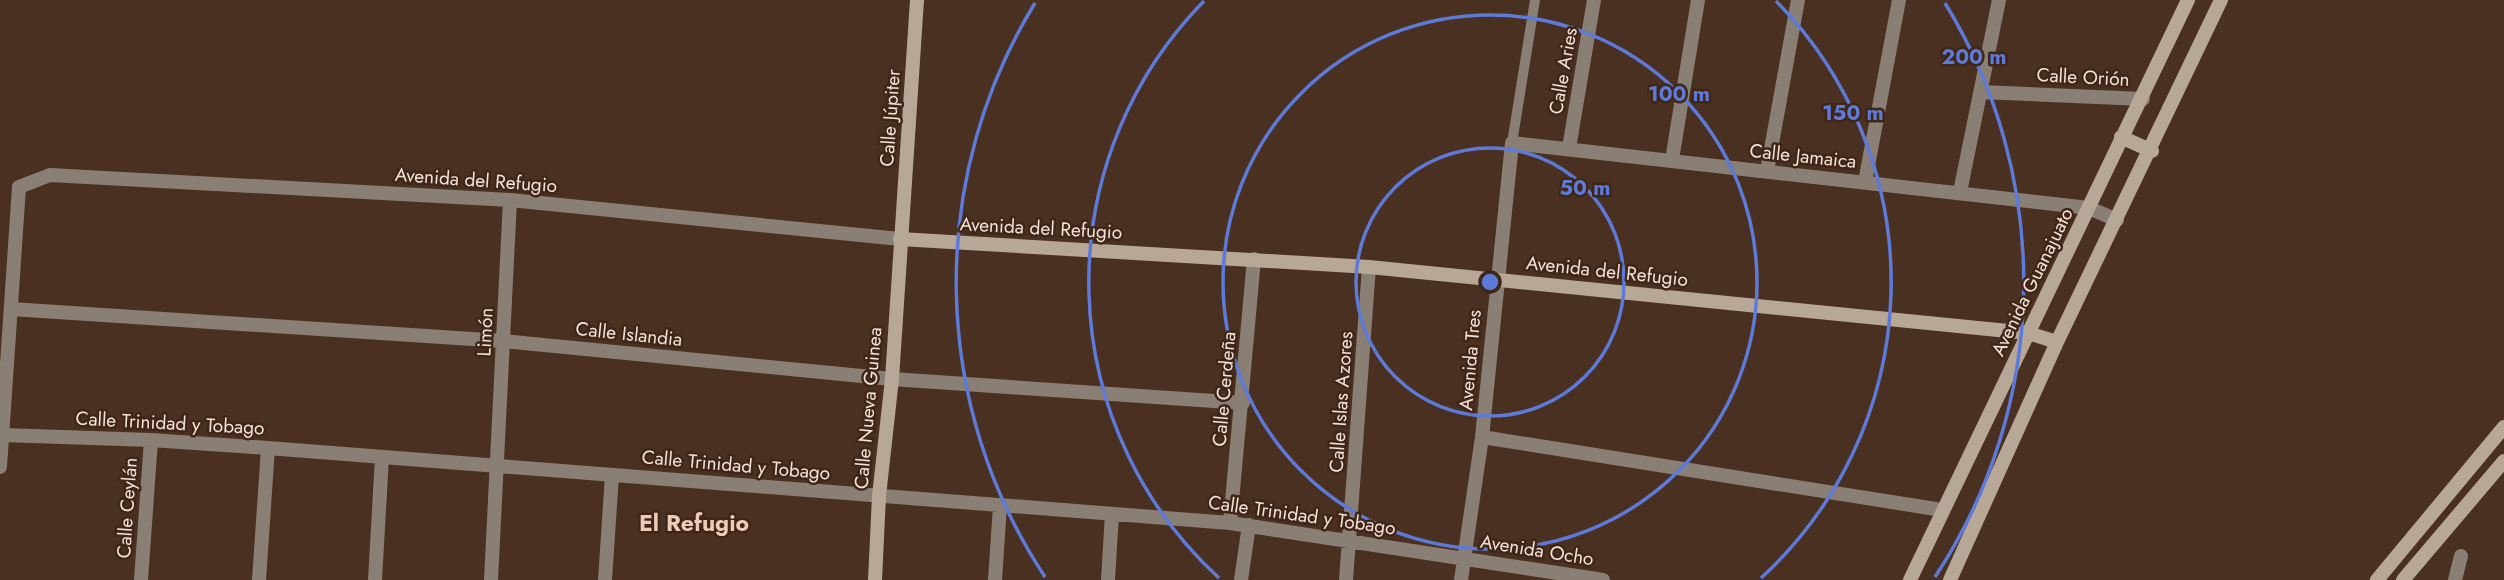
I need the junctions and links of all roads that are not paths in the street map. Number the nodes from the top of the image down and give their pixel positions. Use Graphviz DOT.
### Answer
graph roads {
  1 [pos="917,0"];
  2 [pos="1535,0"];
  3 [pos="1594,0"];
  4 [pos="1698,0"];
  5 [pos="1798,0"];
  6 [pos="1899,0"];
  7 [pos="1999,0"];
  8 [pos="2188,0"];
  9 [pos="2221,0"];
  10 [pos="1981,92"];
  11 [pos="2143,99"];
  12 [pos="2122,138"];
  13 [pos="1512,143"];
  14 [pos="1569,148"];
  15 [pos="2151,151"];
  16 [pos="1672,160"];
  17 [pos="1767,171"];
  18 [pos="1866,182"];
  19 [pos="1960,192"];
  20 [pos="510,200"];
  21 [pos="2089,208"];
  22 [pos="2116,220"];
  23 [pos="901,239"];
  24 [pos="1254,259"];
  25 [pos="1369,267"];
  26 [pos="1497,279"];
  27 [pos="11,309"];
  28 [pos="2028,333"];
  29 [pos="503,341"];
  30 [pos="2057,342"];
  31 [pos="892,379"];
  32 [pos="1243,403"];
  33 [pos="2504,427"];
  34 [pos="2,435"];
  35 [pos="1482,437"];
  36 [pos="151,440"];
  37 [pos="268,448"];
  38 [pos="382,457"];
  39 [pos="2504,461"];
  40 [pos="499,466"];
  41 [pos="0,467"];
  42 [pos="612,475"];
  43 [pos="879,496"];
  44 [pos="1000,506"];
  45 [pos="1942,510"];
  46 [pos="1112,514"];
  47 [pos="1230,523"];
  48 [pos="1249,525"];
  49 [pos="1351,540"];
  50 [pos="2461,556"];
  51 [pos="1465,558"];
  52 [pos="141,580"];
  53 [pos="259,580"];
  54 [pos="375,580"];
  55 [pos="491,580"];
  56 [pos="605,580"];
  57 [pos="875,580"];
  58 [pos="995,580"];
  59 [pos="1108,580"];
  60 [pos="1241,580"];
  61 [pos="1346,580"];
  62 [pos="1461,580"];
  63 [pos="1603,580"];
  64 [pos="1910,580"];
  65 [pos="1950,580"];
  66 [pos="2378,580"];
  67 [pos="2403,580"];
  68 [pos="2455,580"];
  1 -- 23 [label="street, Calle Júpiter"];
  2 -- 13 [label="lane"];
  3 -- 14 [label="street, Calle Aries"];
  4 -- 16 [label="street"];
  5 -- 17 [label="street"];
  6 -- 18 [label="street"];
  7 -- 10 [label="street"];
  8 -- 11 [label="street, Avenida Guanajuato"];
  9 -- 15 [label="street"];
  10 -- 11 [label="street, Calle Orión"];
  10 -- 19 [label="street"];
  11 -- 12 [label="street, Avenida Guanajuato"];
  12 -- 15 [label="street"];
  12 -- 21 [label="street, Avenida Guanajuato"];
  13 -- 14 [label="street, Calle Jamaica"];
  13 -- 26 [label="street, Avenida Tres"];
  14 -- 16 [label="street, Calle Jamaica"];
  15 -- 22 [label="street"];
  16 -- 17 [label="street, Calle Jamaica"];
  17 -- 18 [label="street, Calle Jamaica"];
  18 -- 19 [label="street, Calle Jamaica"];
  19 -- 21 [label="street, Calle Jamaica"];
  20 -- 23 [label="street, Avenida del Refugio"];
  20 -- 27 [label="street, Avenida del Refugio"];
  20 -- 29 [label="street, Limón"];
  21 -- 22 [label="street, Calle Jamaica"];
  21 -- 28 [label="street, Avenida Guanajuato"];
  22 -- 30 [label="street"];
  23 -- 24 [label="street, Avenida del Refugio"];
  23 -- 31 [label="street, Calle Nueva Guinea"];
  24 -- 25 [label="street, Avenida del Refugio"];
  24 -- 32 [label="street, Calle Cerdeña"];
  25 -- 26 [label="street, Avenida del Refugio"];
  25 -- 49 [label="street, Calle Islas Azores"];
  26 -- 28 [label="street, Avenida del Refugio"];
  26 -- 35 [label="street, Avenida Tres"];
  27 -- 29 [label="street, Calle Islandia"];
  27 -- 34 [label="street"];
  28 -- 30 [label="street, Avenida del Refugio"];
  28 -- 45 [label="street, Avenida Guanajuato"];
  29 -- 31 [label="street, Calle Islandia"];
  29 -- 40 [label="street, Limón"];
  30 -- 65 [label="street"];
  31 -- 32 [label="street, Calle Islandia"];
  31 -- 43 [label="street, Calle Nueva Guinea"];
  32 -- 47 [label="street, Calle Cerdeña"];
  33 -- 66 [label="street"];
  34 -- 36 [label="street, Calle Trinidad y Tobago"];
  34 -- 41 [label="street"];
  35 -- 45 [label="street"];
  35 -- 51 [label="street, Avenida Tres"];
  36 -- 37 [label="street, Calle Trinidad y Tobago"];
  36 -- 52 [label="street, Calle Ceylán"];
  37 -- 38 [label="street, Calle Trinidad y Tobago"];
  37 -- 53 [label="street"];
  38 -- 40 [label="street, Calle Trinidad y Tobago"];
  38 -- 54 [label="street"];
  39 -- 67 [label="street"];
  40 -- 42 [label="street, Calle Trinidad y Tobago"];
  40 -- 55 [label="street, Limón"];
  42 -- 43 [label="street, Calle Trinidad y Tobago"];
  42 -- 56 [label="street"];
  43 -- 44 [label="street, Calle Trinidad y Tobago"];
  43 -- 57 [label="street, Calle Nueva Guinea"];
  44 -- 46 [label="street, Calle Trinidad y Tobago"];
  44 -- 58 [label="street"];
  45 -- 64 [label="street, Avenida Guanajuato"];
  46 -- 47 [label="street, Calle Trinidad y Tobago"];
  46 -- 59 [label="street"];
  47 -- 48 [label="street, Calle Trinidad y Tobago"];
  48 -- 49 [label="street, Calle Trinidad y Tobago"];
  48 -- 60 [label="street"];
  49 -- 51 [label="street, Calle Trinidad y Tobago"];
  49 -- 61 [label="street, Calle Islas Azores"];
  50 -- 68 [label="street"];
  51 -- 62 [label="street, Avenida Tres"];
  51 -- 63 [label="street, Avenida Ocho"];
}
